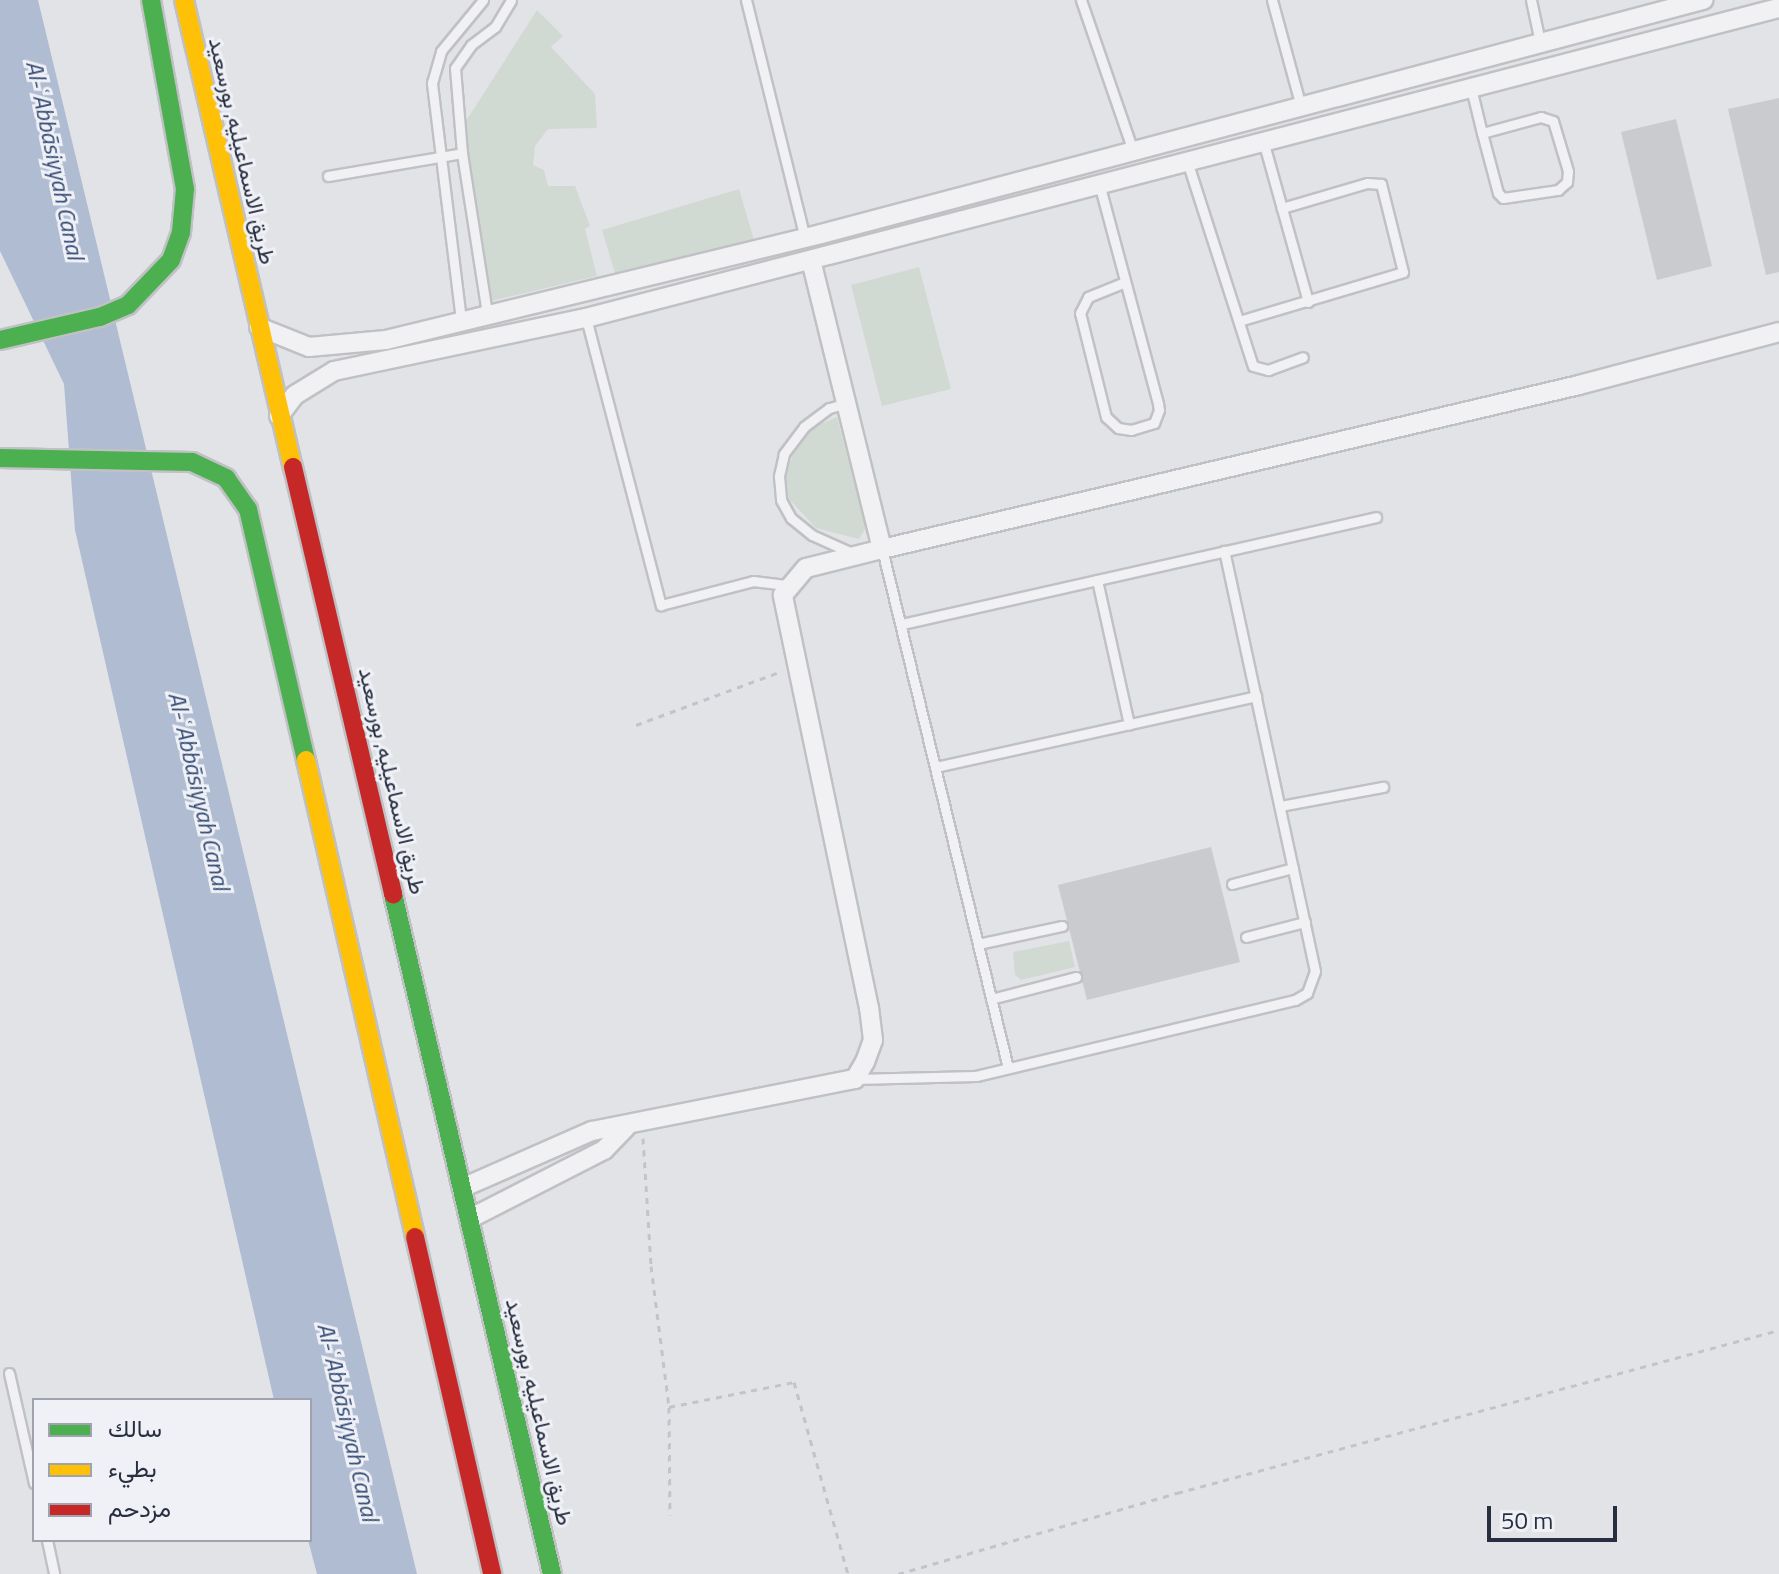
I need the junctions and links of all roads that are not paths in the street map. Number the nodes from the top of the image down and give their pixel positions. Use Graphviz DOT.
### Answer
graph roads {
  1 [pos="151,0"];
  2 [pos="184,0"];
  3 [pos="483,0"];
  4 [pos="511,0"];
  5 [pos="746,0"];
  6 [pos="1081,0"];
  7 [pos="1272,0"];
  8 [pos="1531,0"];
  9 [pos="1703,0"];
  10 [pos="1779,8"];
  11 [pos="1540,42"];
  12 [pos="1545,68"];
  13 [pos="1471,88"];
  14 [pos="1301,107"];
  15 [pos="1482,133"];
  16 [pos="1264,144"];
  17 [pos="1133,151"];
  18 [pos="462,153"];
  19 [pos="438,156"];
  20 [pos="1093,162"];
  21 [pos="1188,164"];
  22 [pos="328,176"];
  23 [pos="1100,187"];
  24 [pos="965,196"];
  25 [pos="1282,208"];
  26 [pos="972,221"];
  27 [pos="805,238"];
  28 [pos="475,246"];
  29 [pos="455,251"];
  30 [pos="811,261"];
  31 [pos="1125,282"];
  32 [pos="1308,302"];
  33 [pos="487,313"];
  34 [pos="586,318"];
  35 [pos="461,320"];
  36 [pos="1239,321"];
  37 [pos="257,326"];
  38 [pos="1779,332"];
  39 [pos="492,335"];
  40 [pos="0,340"];
  41 [pos="1303,357"];
  42 [pos="847,403"];
  43 [pos="279,416"];
  44 [pos="0,458"];
  45 [pos="1376,517"];
  46 [pos="882,549"];
  47 [pos="1224,551"];
  48 [pos="857,556"];
  49 [pos="1097,580"];
  50 [pos="788,585"];
  51 [pos="902,624"];
  52 [pos="1256,696"];
  53 [pos="1129,724"];
  54 [pos="936,767"];
  55 [pos="1383,787"];
  56 [pos="1280,806"];
  57 [pos="1293,868"];
  58 [pos="1232,884"];
  59 [pos="1305,922"];
  60 [pos="1062,926"];
  61 [pos="1246,937"];
  62 [pos="978,944"];
  63 [pos="1076,977"];
  64 [pos="991,999"];
  65 [pos="1008,1068"];
  66 [pos="855,1079"];
  67 [pos="626,1127"];
  68 [pos="462,1188"];
  69 [pos="469,1219"];
  70 [pos="9,1373"];
  71 [pos="32,1474"];
  72 [pos="47,1542"];
  73 [pos="54,1574"];
  74 [pos="492,1574"];
  75 [pos="552,1574"];
  1 -- 40 [label="highway"];
  2 -- 37 [label="highway, طريق الاسماعيليه, بورسعيد"];
  3 -- 19 [label="lane"];
  4 -- 18 [label="lane"];
  5 -- 27 [label="lane"];
  6 -- 17 [label="lane"];
  7 -- 14 [label="lane"];
  8 -- 11 [label="lane"];
  9 -- 11 [label="street"];
  10 -- 12 [label="street"];
  11 -- 12 [label="street"];
  11 -- 14 [label="street"];
  12 -- 13 [label="street"];
  13 -- 15 [label="lane"];
  13 -- 16 [label="street"];
  14 -- 17 [label="street"];
  15 -- 15 [label="lane"];
  16 -- 21 [label="street"];
  16 -- 25 [label="lane"];
  17 -- 20 [label="street"];
  18 -- 19 [label="lane"];
  18 -- 28 [label="lane"];
  19 -- 22 [label="lane"];
  19 -- 29 [label="lane"];
  20 -- 23 [label="street"];
  20 -- 24 [label="street"];
  21 -- 23 [label="street"];
  21 -- 36 [label="lane"];
  23 -- 26 [label="street"];
  23 -- 31 [label="lane"];
  24 -- 26 [label="street"];
  24 -- 27 [label="street"];
  25 -- 32 [label="lane"];
  25 -- 32 [label="lane"];
  26 -- 30 [label="street"];
  27 -- 30 [label="street"];
  27 -- 30 [label="street"];
  27 -- 33 [label="street"];
  28 -- 29 [label="lane"];
  28 -- 33 [label="lane"];
  29 -- 35 [label="lane"];
  30 -- 34 [label="street"];
  30 -- 42 [label="street"];
  31 -- 31 [label="lane"];
  32 -- 36 [label="lane"];
  33 -- 35 [label="street"];
  33 -- 39 [label="street"];
  34 -- 39 [label="street"];
  34 -- 50 [label="lane"];
  35 -- 37 [label="street"];
  36 -- 41 [label="lane"];
  37 -- 43 [label="highway, طريق الاسماعيليه, بورسعيد"];
  38 -- 46 [label="street"];
  39 -- 43 [label="street"];
  42 -- 46 [label="street"];
  42 -- 48 [label="lane"];
  43 -- 68 [label="highway, طريق الاسماعيليه, بورسعيد"];
  44 -- 74 [label="highway"];
  45 -- 47 [label="lane"];
  46 -- 48 [label="street"];
  46 -- 51 [label="lane"];
  47 -- 49 [label="lane"];
  47 -- 52 [label="lane"];
  48 -- 50 [label="street"];
  49 -- 51 [label="lane"];
  49 -- 53 [label="lane"];
  50 -- 66 [label="street"];
  51 -- 54 [label="lane"];
  52 -- 53 [label="lane"];
  52 -- 56 [label="lane"];
  53 -- 54 [label="lane"];
  54 -- 62 [label="lane"];
  55 -- 56 [label="lane"];
  56 -- 57 [label="lane"];
  57 -- 58 [label="lane"];
  57 -- 59 [label="lane"];
  59 -- 61 [label="lane"];
  59 -- 65 [label="lane"];
  60 -- 62 [label="lane"];
  62 -- 64 [label="lane"];
  63 -- 64 [label="lane"];
  64 -- 65 [label="lane"];
  65 -- 66 [label="lane"];
  66 -- 67 [label="street"];
  67 -- 68 [label="street"];
  67 -- 69 [label="street"];
  68 -- 69 [label="highway, طريق الاسماعيليه, بورسعيد"];
  69 -- 75 [label="highway, طريق الاسماعيليه, بورسعيد"];
  70 -- 71 [label="lane"];
  72 -- 73 [label="lane"];
}
